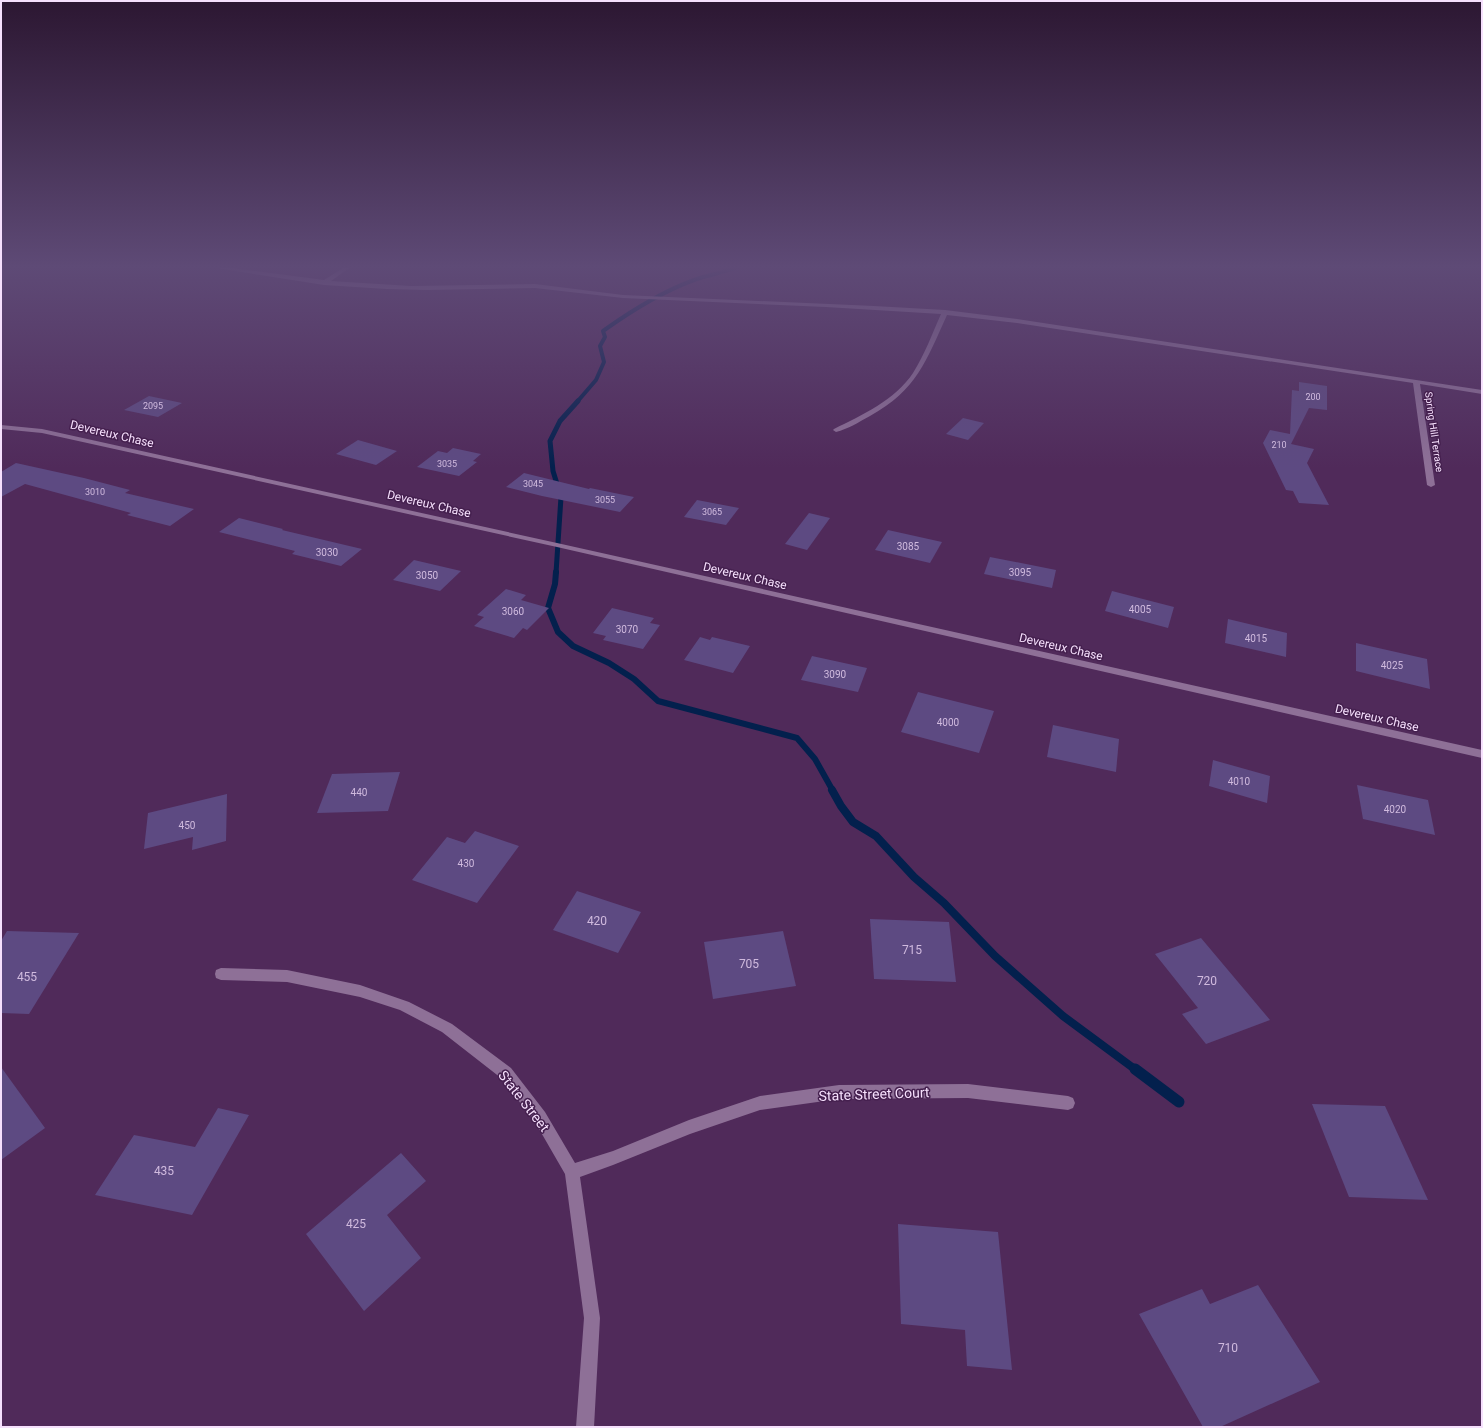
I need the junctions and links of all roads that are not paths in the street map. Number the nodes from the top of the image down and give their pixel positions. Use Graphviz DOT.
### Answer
graph roads {
  1 [pos="935,335"];
  2 [pos="1106,335"];
  3 [pos="1416,382"];
  4 [pos="1482,392"];
  5 [pos="1,428"];
  6 [pos="836,430"];
  7 [pos="1431,485"];
  8 [pos="1482,754"];
  9 [pos="221,974"];
  10 [pos="1068,1103"];
  11 [pos="572,1172"];
  12 [pos="585,1427"];
  1 -- 6 [label="street"];
  2 -- 3 [label="street"];
  3 -- 4 [label="street"];
  3 -- 7 [label="street, Spring Hill Terrace"];
  5 -- 8 [label="street, Devereux Chase"];
  9 -- 11 [label="street, State Street"];
  10 -- 11 [label="street, State Street Court"];
  11 -- 12 [label="street, State Street"];
}
